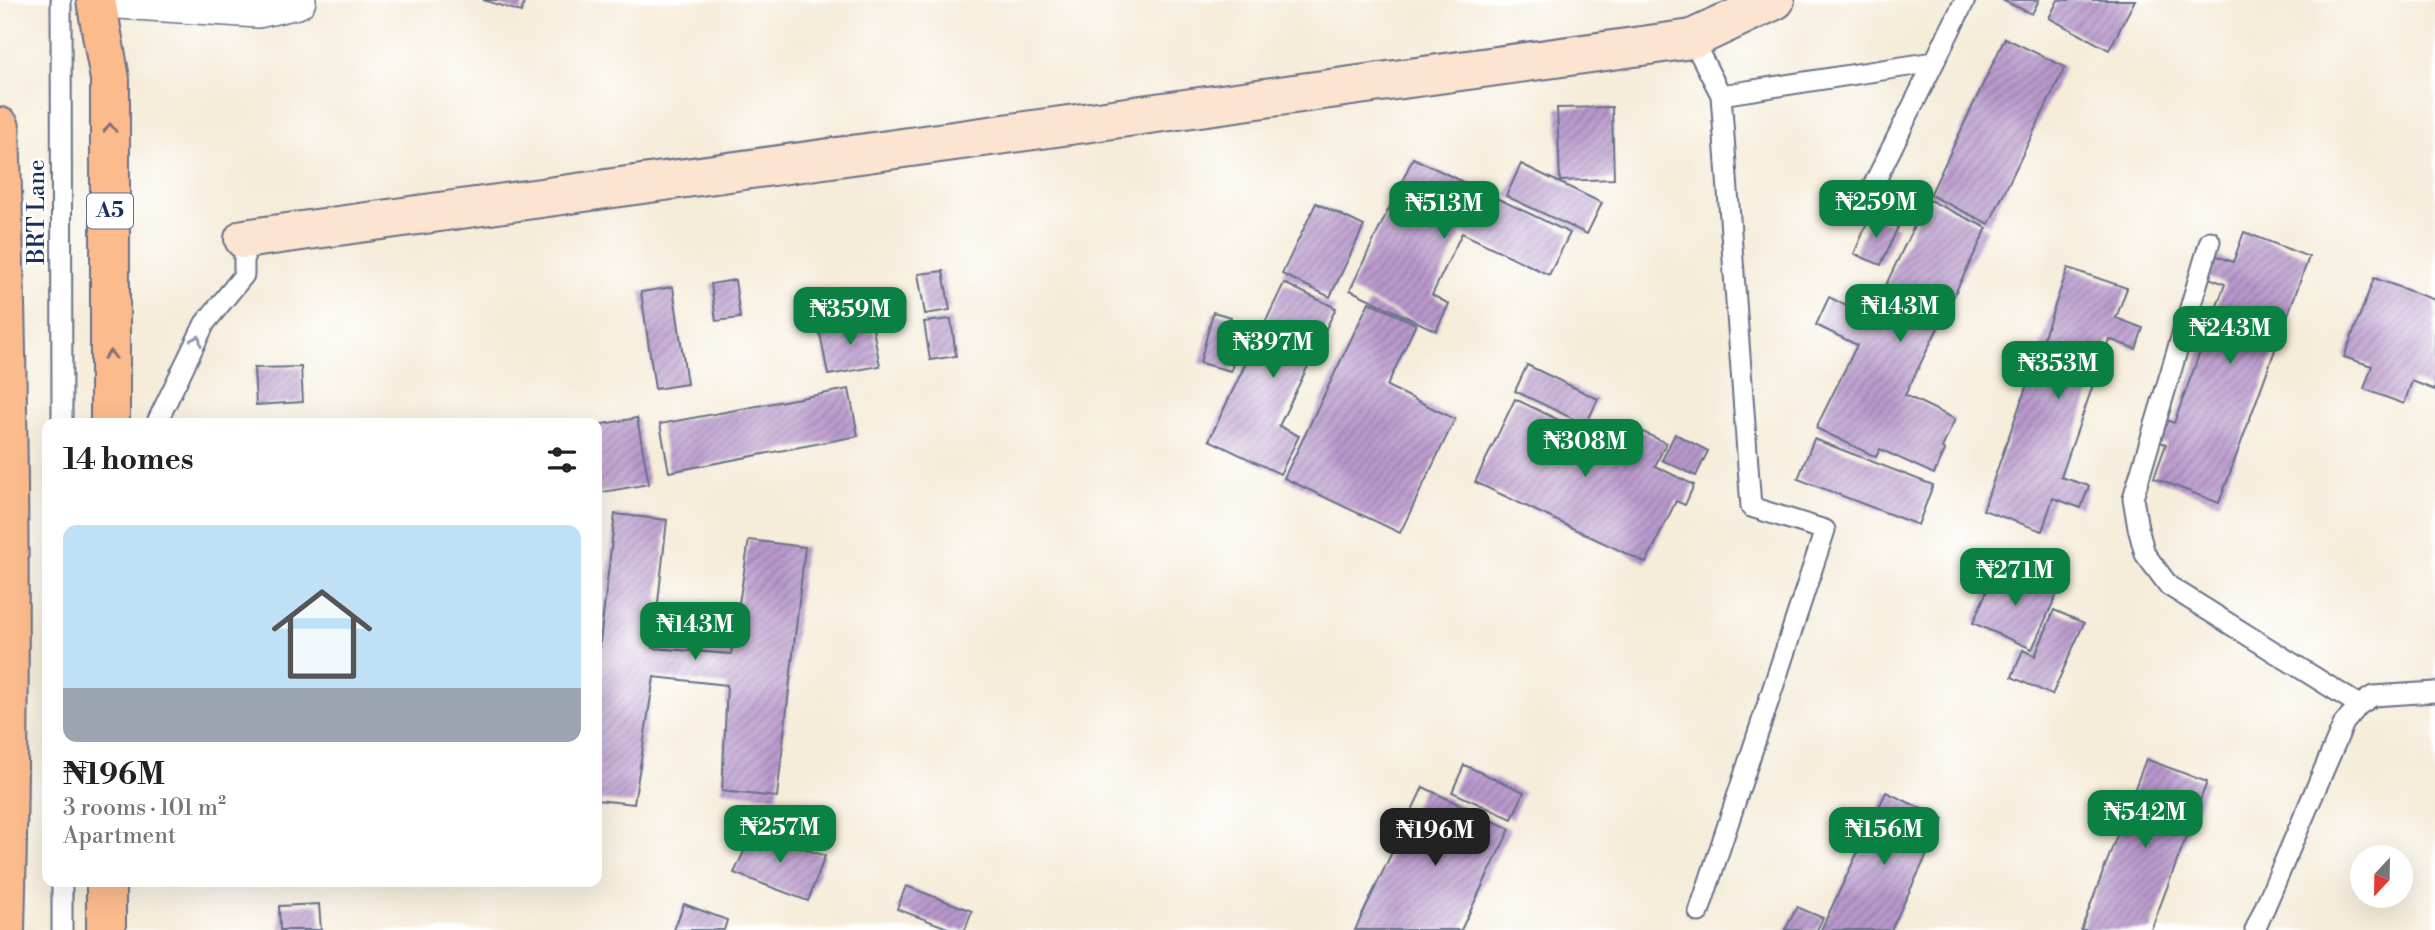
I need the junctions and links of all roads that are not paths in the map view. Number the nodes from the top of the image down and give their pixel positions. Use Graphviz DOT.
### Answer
graph roads {
  1 [pos="61,0"];
  2 [pos="96,0"];
  3 [pos="119,0"];
  4 [pos="297,0"];
  5 [pos="1775,0"];
  6 [pos="1965,0"];
  7 [pos="1692,39"];
  8 [pos="1934,62"];
  9 [pos="1721,95"];
  10 [pos="0,127"];
  11 [pos="1862,208"];
  12 [pos="244,239"];
  13 [pos="2210,242"];
  14 [pos="62,418"];
  15 [pos="110,418"];
  16 [pos="159,418"];
  17 [pos="2435,692"];
  18 [pos="2359,705"];
  19 [pos="62,887"];
  20 [pos="106,887"];
  21 [pos="1699,912"];
  22 [pos="5,930"];
  23 [pos="62,930"];
  24 [pos="106,930"];
  25 [pos="2255,930"];
  1 -- 14 [label="lane, BRT Lane"];
  15 -- 2 [label="highway, A5, one-way"];
  3 -- 4 [label="street"];
  5 -- 7 [label="street"];
  6 -- 8 [label="lane"];
  7 -- 9 [label="lane"];
  7 -- 12 [label="street"];
  8 -- 9 [label="lane"];
  8 -- 11 [label="lane"];
  9 -- 21 [label="lane"];
  10 -- 22 [label="highway"];
  16 -- 12 [label="lane, one-way"];
  13 -- 18 [label="lane"];
  17 -- 18 [label="lane"];
  18 -- 25 [label="lane"];
  19 -- 23 [label="lane"];
  20 -- 24 [label="highway"];
}
